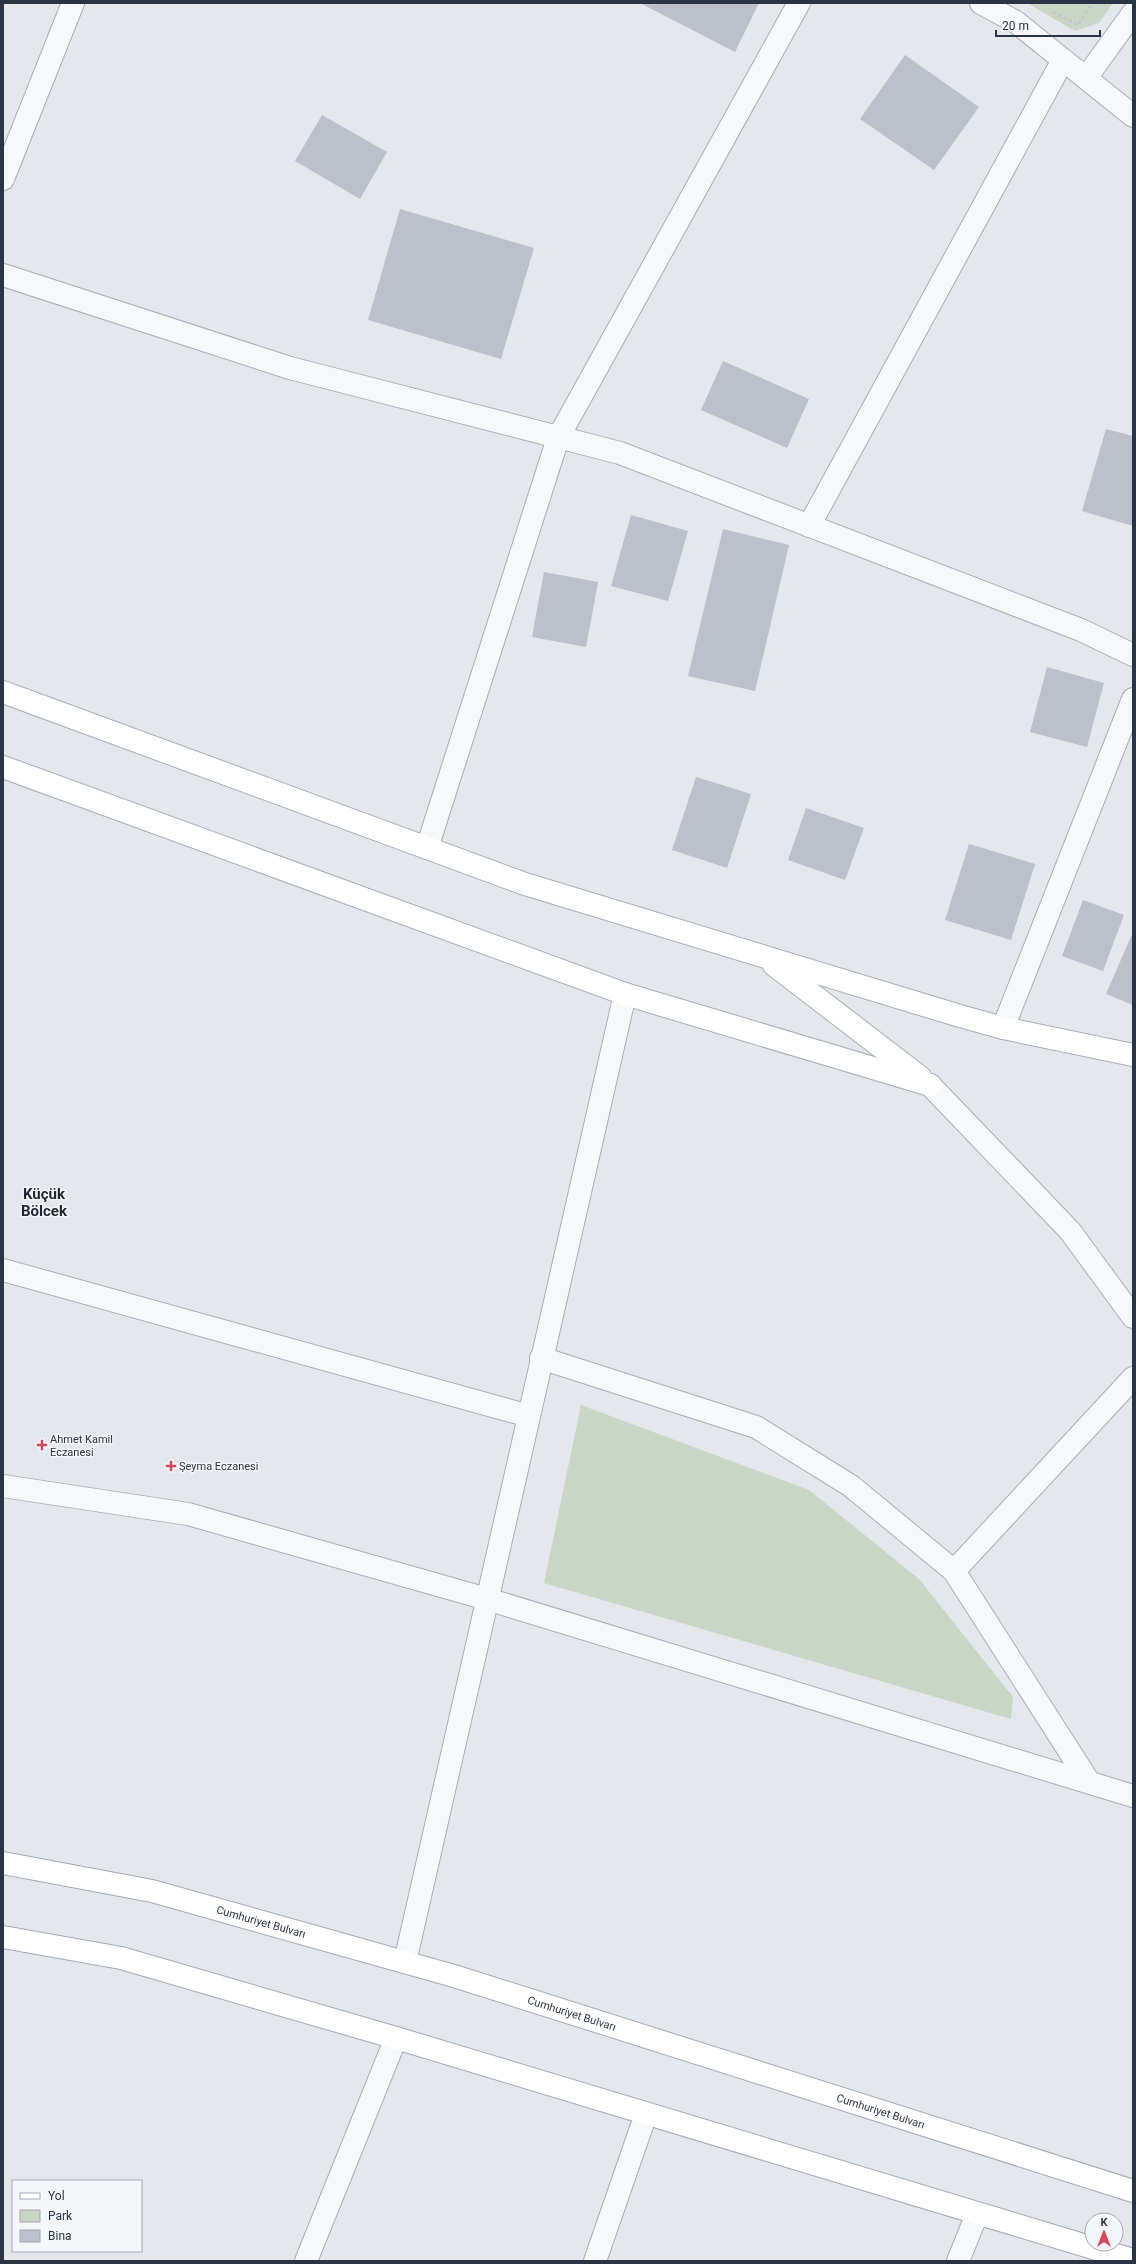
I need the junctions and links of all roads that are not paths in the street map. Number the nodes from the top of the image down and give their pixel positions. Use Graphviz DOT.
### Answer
graph roads {
  1 [pos="73,3"];
  2 [pos="798,3"];
  3 [pos="981,3"];
  4 [pos="1133,13"];
  5 [pos="1063,60"];
  6 [pos="1086,78"];
  7 [pos="1133,116"];
  8 [pos="3,179"];
  9 [pos="3,275"];
  10 [pos="558,438"];
  11 [pos="808,526"];
  12 [pos="1133,655"];
  13 [pos="3,692"];
  14 [pos="1133,699"];
  15 [pos="3,767"];
  16 [pos="427,848"];
  17 [pos="764,957"];
  18 [pos="625,994"];
  19 [pos="1003,1028"];
  20 [pos="1133,1055"];
  21 [pos="930,1085"];
  22 [pos="3,1270"];
  23 [pos="1133,1317"];
  24 [pos="542,1358"];
  25 [pos="1133,1378"];
  26 [pos="529,1416"];
  27 [pos="3,1486"];
  28 [pos="954,1571"];
  29 [pos="487,1599"];
  30 [pos="1089,1782"];
  31 [pos="1133,1796"];
  32 [pos="3,1863"];
  33 [pos="3,1937"];
  34 [pos="404,1962"];
  35 [pos="396,2038"];
  36 [pos="646,2114"];
  37 [pos="1133,2191"];
  38 [pos="977,2214"];
  39 [pos="1133,2260"];
  40 [pos="306,2261"];
  41 [pos="595,2261"];
  42 [pos="958,2261"];
  1 -- 8 [label="street"];
  2 -- 10 [label="street"];
  3 -- 5 [label="street"];
  4 -- 6 [label="street"];
  5 -- 6 [label="street"];
  5 -- 11 [label="street"];
  6 -- 7 [label="street"];
  9 -- 10 [label="street"];
  10 -- 11 [label="street"];
  10 -- 16 [label="street"];
  11 -- 12 [label="street"];
  13 -- 16 [label="main road"];
  14 -- 19 [label="street"];
  15 -- 18 [label="main road"];
  16 -- 17 [label="main road"];
  17 -- 19 [label="main road"];
  17 -- 21 [label="main road"];
  18 -- 21 [label="main road"];
  18 -- 24 [label="street"];
  19 -- 20 [label="main road"];
  21 -- 23 [label="street"];
  22 -- 26 [label="street"];
  24 -- 26 [label="street"];
  24 -- 28 [label="street"];
  25 -- 28 [label="street"];
  26 -- 29 [label="street"];
  27 -- 29 [label="street"];
  28 -- 30 [label="street"];
  29 -- 30 [label="street"];
  29 -- 34 [label="street"];
  30 -- 31 [label="street"];
  32 -- 34 [label="main road, Cumhuriyet Bulvarı"];
  33 -- 35 [label="main road"];
  34 -- 37 [label="main road, Cumhuriyet Bulvarı"];
  35 -- 36 [label="main road"];
  35 -- 40 [label="street"];
  36 -- 38 [label="main road"];
  36 -- 41 [label="street"];
  38 -- 39 [label="main road"];
  38 -- 42 [label="street"];
}
